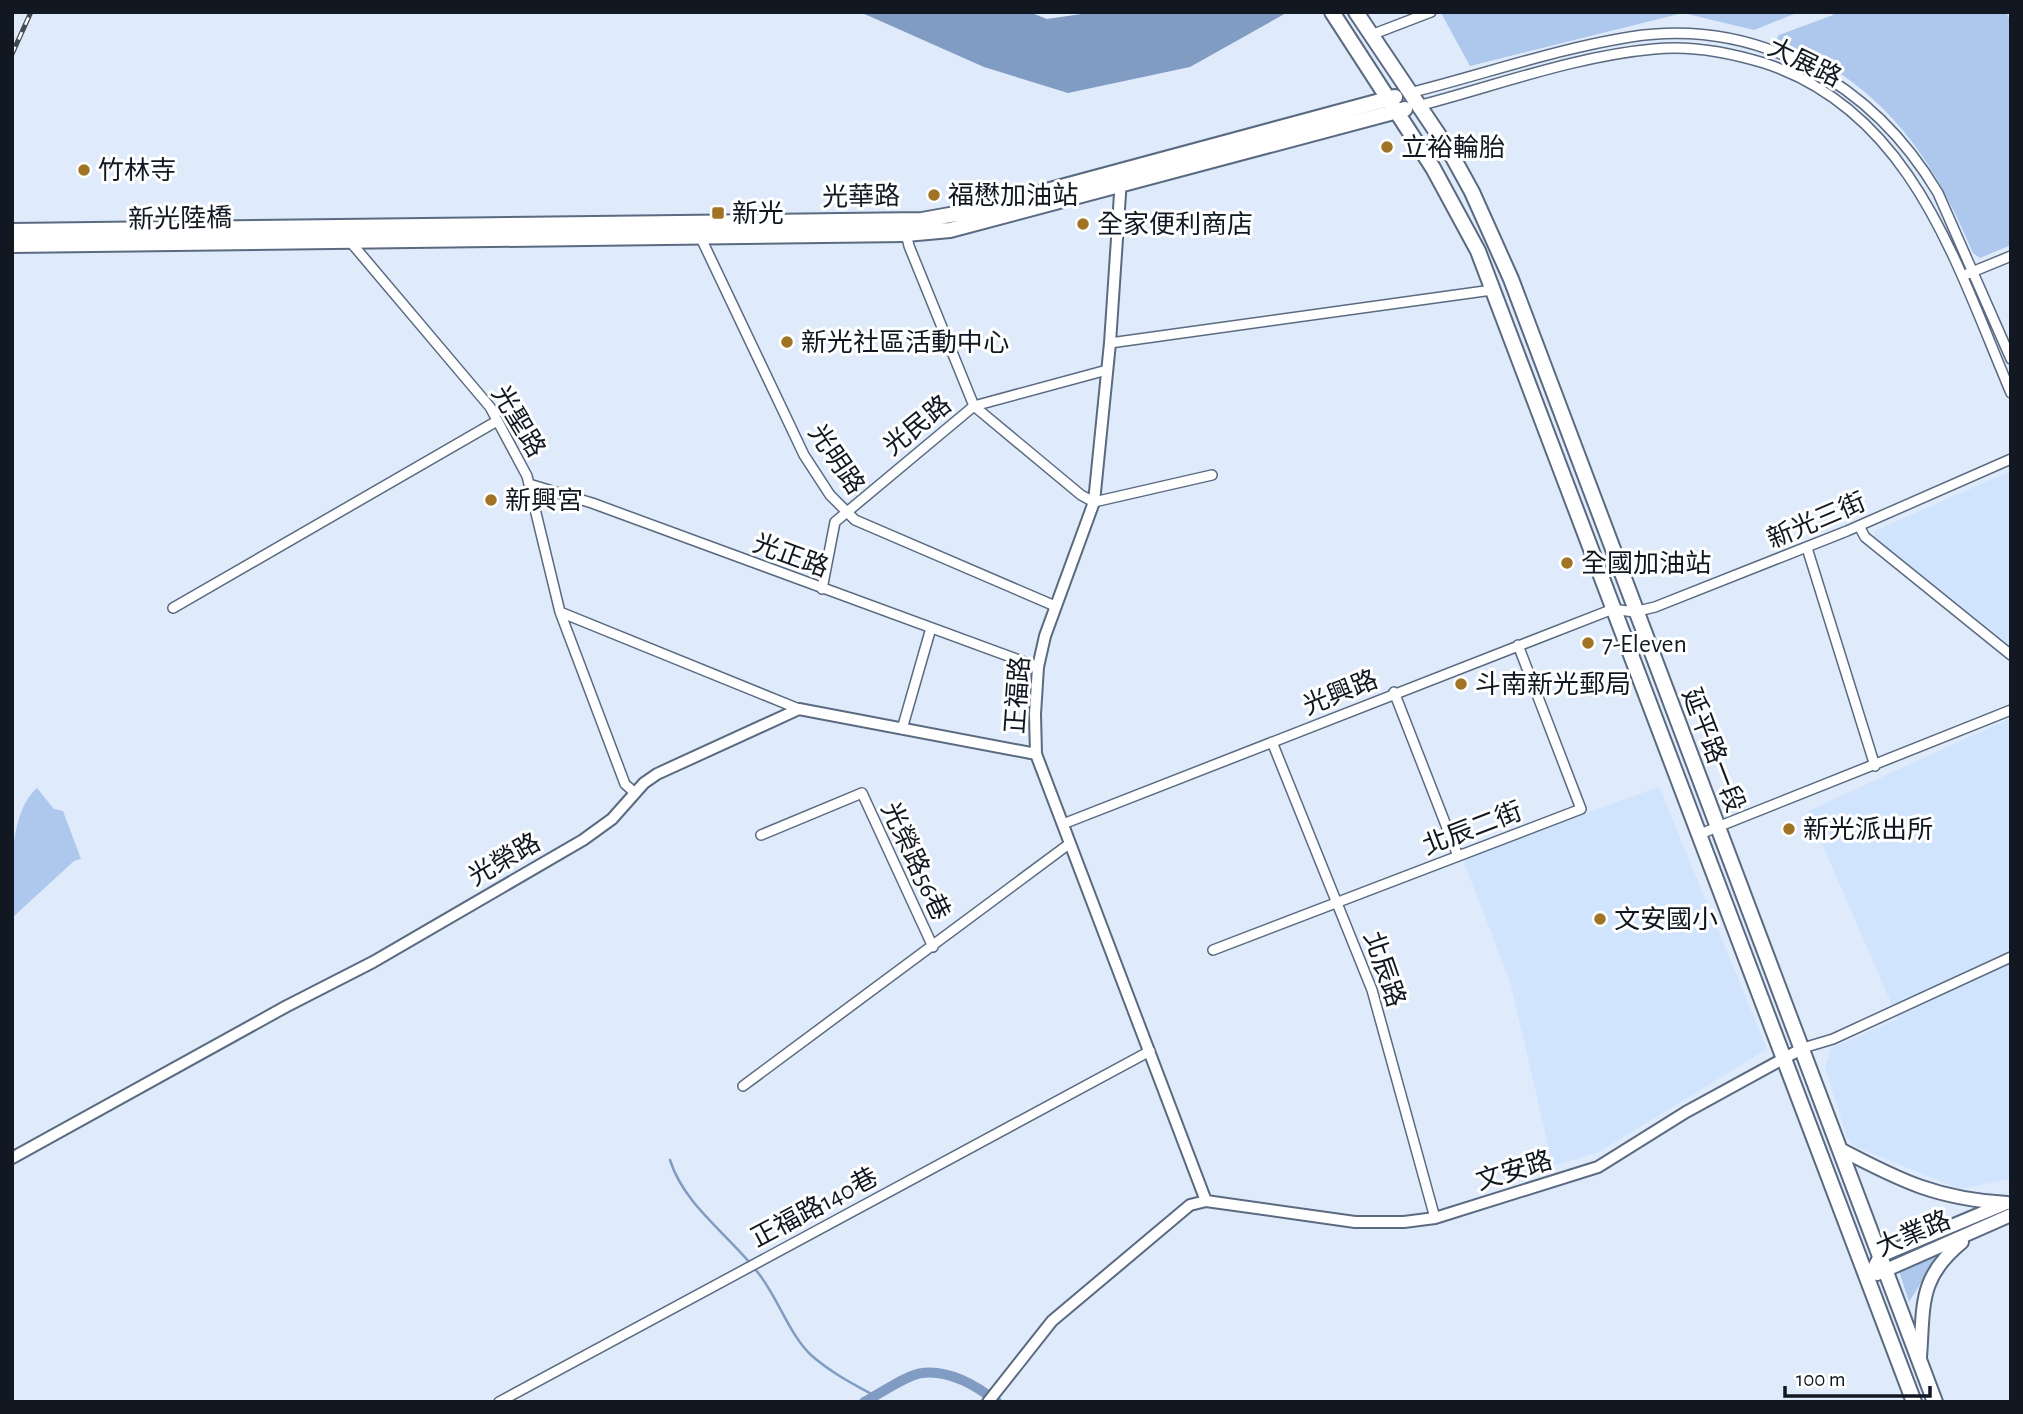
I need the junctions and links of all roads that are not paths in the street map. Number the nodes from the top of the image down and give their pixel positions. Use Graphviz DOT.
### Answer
graph roads {
  1 [pos="1332,12"];
  2 [pos="1431,12"];
  3 [pos="1358,16"];
  4 [pos="1371,35"];
  5 [pos="1409,93"];
  6 [pos="1388,99"];
  7 [pos="1418,106"];
  8 [pos="1397,112"];
  9 [pos="1121,171"];
  10 [pos="1121,186"];
  11 [pos="339,226"];
  12 [pos="905,227"];
  13 [pos="697,230"];
  14 [pos="12,231"];
  15 [pos="571,231"];
  16 [pos="349,240"];
  17 [pos="12,245"];
  18 [pos="2011,256"];
  19 [pos="1973,272"];
  20 [pos="1961,277"];
  21 [pos="1492,289"];
  22 [pos="1110,343"];
  23 [pos="2011,359"];
  24 [pos="1545,366"];
  25 [pos="1107,370"];
  26 [pos="1524,374"];
  27 [pos="2011,394"];
  28 [pos="975,406"];
  29 [pos="497,421"];
  30 [pos="2011,459"];
  31 [pos="1212,475"];
  32 [pos="1587,483"];
  33 [pos="529,484"];
  34 [pos="1568,490"];
  35 [pos="1094,502"];
  36 [pos="845,510"];
  37 [pos="1859,526"];
  38 [pos="1807,548"];
  39 [pos="822,589"];
  40 [pos="1055,606"];
  41 [pos="173,608"];
  42 [pos="1613,609"];
  43 [pos="1634,611"];
  44 [pos="560,612"];
  45 [pos="931,628"];
  46 [pos="1518,645"];
  47 [pos="2011,655"];
  48 [pos="1038,667"];
  49 [pos="1394,692"];
  50 [pos="799,709"];
  51 [pos="2011,710"];
  52 [pos="902,729"];
  53 [pos="1272,742"];
  54 [pos="1036,754"];
  55 [pos="1875,766"];
  56 [pos="635,793"];
  57 [pos="1063,824"];
  58 [pos="1718,828"];
  59 [pos="1700,834"];
  60 [pos="761,835"];
  61 [pos="1069,844"];
  62 [pos="1458,856"];
  63 [pos="1338,902"];
  64 [pos="933,947"];
  65 [pos="1213,950"];
  66 [pos="2011,957"];
  67 [pos="1803,1048"];
  68 [pos="1150,1051"];
  69 [pos="1785,1055"];
  70 [pos="743,1086"];
  71 [pos="1840,1149"];
  72 [pos="12,1158"];
  73 [pos="1206,1201"];
  74 [pos="2009,1206"];
  75 [pos="1435,1218"];
  76 [pos="1978,1230"];
  77 [pos="1880,1256"];
  78 [pos="1886,1270"];
  79 [pos="1869,1277"];
  80 [pos="1920,1357"];
  81 [pos="499,1402"];
  82 [pos="988,1402"];
  83 [pos="1914,1402"];
  84 [pos="1935,1402"];
  1 -- 6 [label="main road, 延平路一段"];
  2 -- 4 [label="street"];
  3 -- 4 [label="main road, 延平路一段"];
  4 -- 5 [label="main road, 延平路一段"];
  5 -- 6 [label="main road, 光華路"];
  5 -- 7 [label="main road, 延平路一段"];
  5 -- 19 [label="street, 大展路"];
  6 -- 8 [label="main road, 延平路一段"];
  6 -- 9 [label="main road, 光華路"];
  7 -- 8 [label="main road, 光華路"];
  7 -- 20 [label="street, 大展路"];
  7 -- 24 [label="main road, 延平路一段"];
  8 -- 10 [label="main road, 光華路"];
  8 -- 21 [label="main road, 延平路一段"];
  9 -- 10 [label="street, 正福路"];
  9 -- 12 [label="main road, 光華路"];
  10 -- 12 [label="main road, 光華路"];
  10 -- 22 [label="street, 正福路"];
  11 -- 14 [label="main road, 新光陸橋"];
  11 -- 15 [label="main road, 光華路"];
  11 -- 16 [label="street, 光聖路"];
  12 -- 13 [label="main road, 光華路"];
  12 -- 28 [label="street"];
  13 -- 15 [label="main road, 光華路"];
  13 -- 36 [label="street, 光明路"];
  15 -- 16 [label="main road, 光華路"];
  16 -- 17 [label="main road, 新光陸橋"];
  16 -- 29 [label="street, 光聖路"];
  18 -- 19 [label="street"];
  19 -- 20 [label="street"];
  19 -- 23 [label="street, 大展路"];
  20 -- 27 [label="street, 大展路"];
  21 -- 22 [label="street"];
  21 -- 26 [label="main road, 延平路一段"];
  22 -- 25 [label="street, 正福路"];
  24 -- 26 [label="main road"];
  24 -- 32 [label="main road, 延平路一段"];
  25 -- 28 [label="street, 光民路"];
  25 -- 35 [label="street, 正福路"];
  26 -- 34 [label="main road, 延平路一段"];
  28 -- 35 [label="street"];
  28 -- 36 [label="street, 光民路"];
  29 -- 33 [label="street, 光聖路"];
  29 -- 41 [label="street"];
  30 -- 37 [label="street, 新光三街"];
  31 -- 35 [label="street"];
  32 -- 34 [label="main road"];
  32 -- 43 [label="main road, 延平路一段"];
  33 -- 39 [label="street, 光正路"];
  33 -- 44 [label="street, 光聖路"];
  34 -- 42 [label="main road, 延平路一段"];
  35 -- 40 [label="street, 正福路"];
  36 -- 39 [label="street, 光民路"];
  36 -- 40 [label="street, 光明路"];
  37 -- 38 [label="street, 新光三街"];
  37 -- 47 [label="street"];
  38 -- 43 [label="street, 新光三街"];
  38 -- 55 [label="street"];
  39 -- 45 [label="street, 光正路"];
  40 -- 48 [label="street, 正福路"];
  42 -- 43 [label="street, 光興路"];
  42 -- 46 [label="street, 光興路"];
  42 -- 59 [label="main road, 延平路一段"];
  43 -- 58 [label="main road, 延平路一段"];
  44 -- 50 [label="street"];
  44 -- 56 [label="street, 光聖路"];
  45 -- 48 [label="street, 光正路"];
  45 -- 52 [label="street"];
  46 -- 49 [label="street, 光興路"];
  46 -- 62 [label="street, 北辰二街"];
  48 -- 54 [label="street, 正福路"];
  49 -- 53 [label="street, 光興路"];
  49 -- 62 [label="street"];
  50 -- 52 [label="street"];
  50 -- 56 [label="street, 光榮路"];
  51 -- 55 [label="street"];
  52 -- 54 [label="street"];
  53 -- 57 [label="street, 光興路"];
  53 -- 63 [label="street, 北辰路"];
  54 -- 57 [label="street, 正福路"];
  55 -- 58 [label="street"];
  56 -- 72 [label="street, 光榮路"];
  57 -- 61 [label="street, 正福路"];
  58 -- 59 [label="street"];
  58 -- 67 [label="main road, 延平路一段"];
  59 -- 69 [label="main road, 延平路一段"];
  60 -- 64 [label="street, 光榮路56巷"];
  61 -- 64 [label="street"];
  61 -- 68 [label="street, 正福路"];
  62 -- 63 [label="street, 北辰二街"];
  63 -- 65 [label="street, 北辰二街"];
  63 -- 75 [label="street, 北辰路"];
  64 -- 70 [label="street, 光榮路56巷"];
  66 -- 67 [label="street"];
  67 -- 69 [label="street, 文安路"];
  67 -- 71 [label="main road, 延平路一段"];
  68 -- 73 [label="street, 正福路"];
  68 -- 81 [label="street, 正福路140巷"];
  69 -- 75 [label="street, 文安路"];
  69 -- 79 [label="main road, 延平路一段"];
  71 -- 74 [label="main road"];
  71 -- 77 [label="main road, 延平路一段"];
  73 -- 75 [label="street, 文安路"];
  73 -- 82 [label="street"];
  74 -- 76 [label="main road, 大業路"];
  74 -- 77 [label="main road, 大業路"];
  76 -- 78 [label="main road, 大業路"];
  76 -- 80 [label="main road"];
  77 -- 78 [label="main road, 延平路一段"];
  77 -- 79 [label="main road, 大業路"];
  78 -- 79 [label="main road, 大業路"];
  78 -- 80 [label="main road, 延平路一段"];
  79 -- 83 [label="main road, 延平路一段"];
  80 -- 84 [label="main road, 延平路一段"];
}
